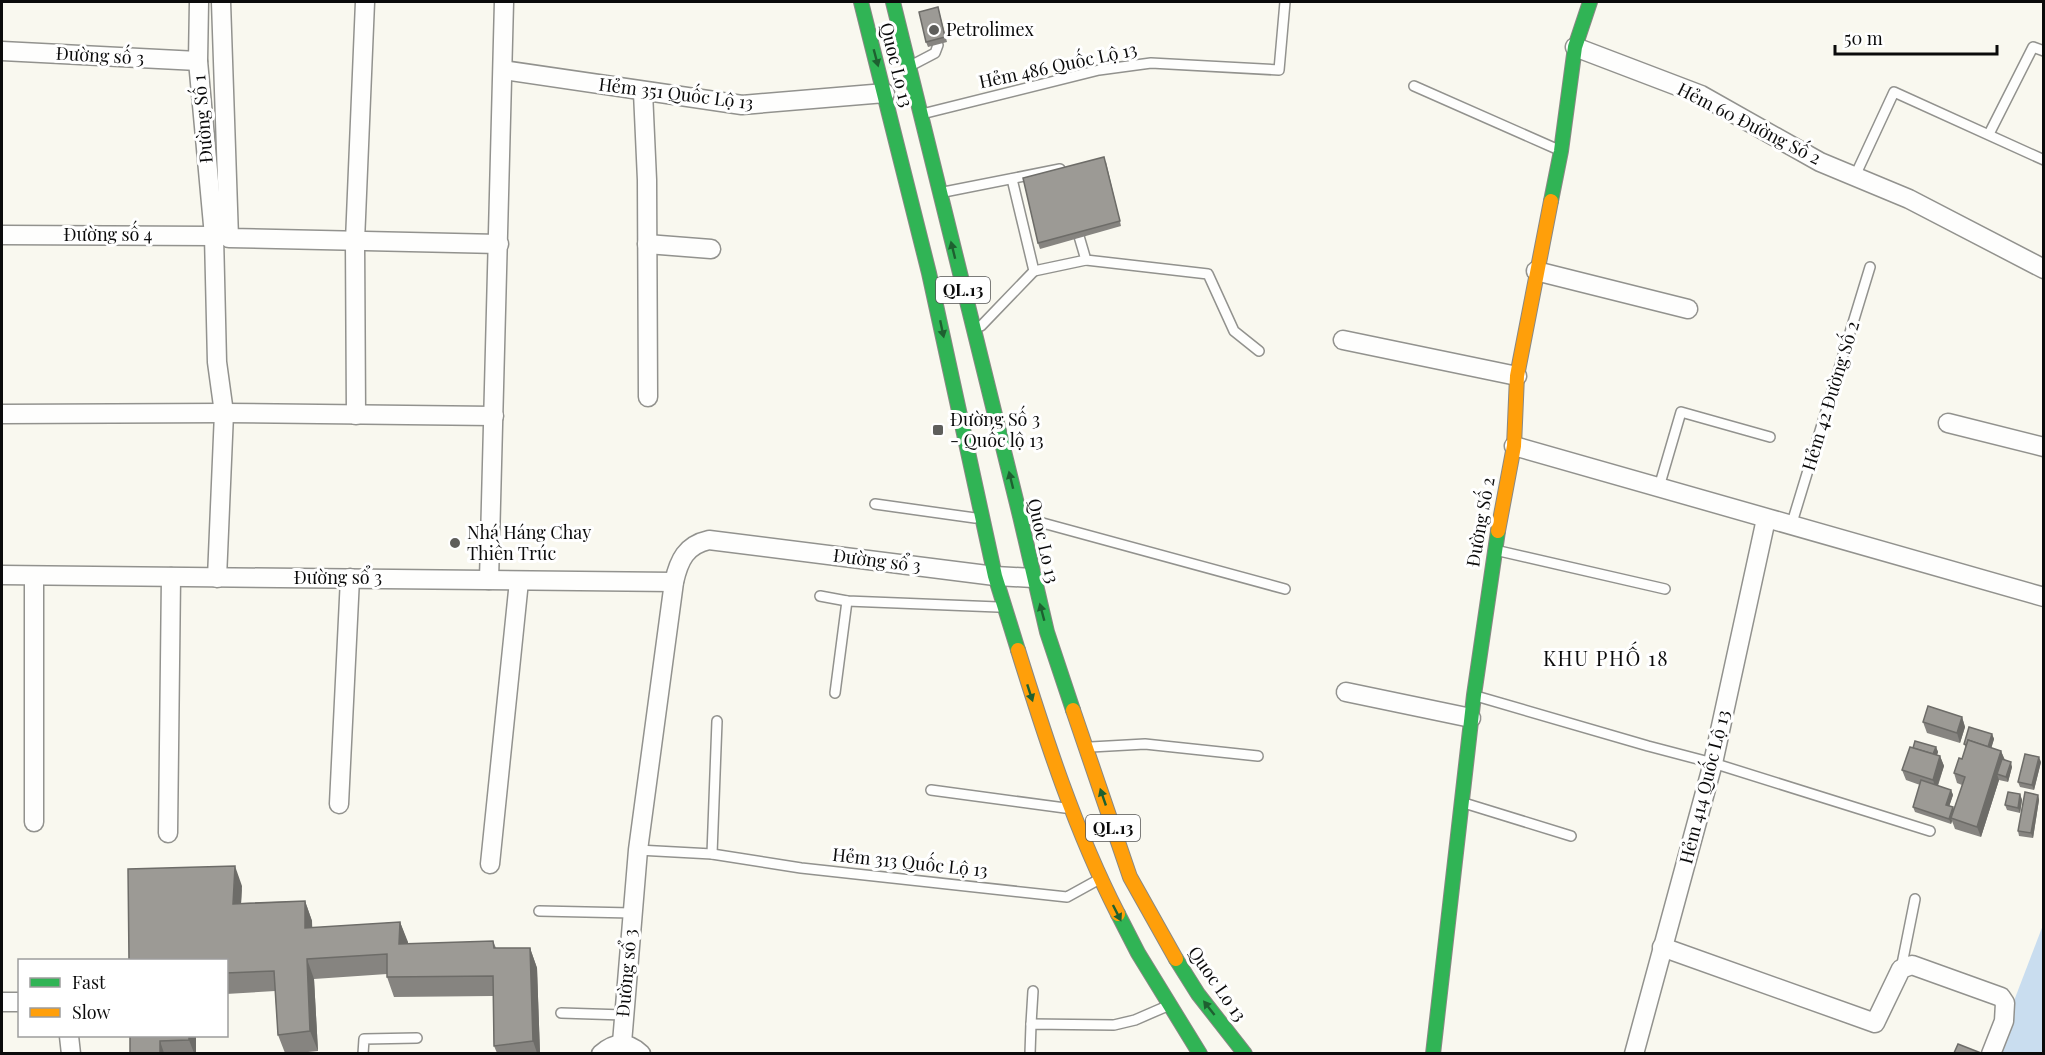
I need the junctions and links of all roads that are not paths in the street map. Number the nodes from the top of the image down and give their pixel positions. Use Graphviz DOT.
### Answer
graph roads {
  1 [pos="199,2"];
  2 [pos="221,2"];
  3 [pos="365,2"];
  4 [pos="504,2"];
  5 [pos="861,2"];
  6 [pos="1285,2"];
  7 [pos="1590,2"];
  8 [pos="898,9"];
  9 [pos="938,45"];
  10 [pos="1575,47"];
  11 [pos="2,51"];
  12 [pos="2043,51"];
  13 [pos="198,61"];
  14 [pos="909,67"];
  15 [pos="503,70"];
  16 [pos="1413,86"];
  17 [pos="643,92"];
  18 [pos="885,93"];
  19 [pos="921,114"];
  20 [pos="1989,135"];
  21 [pos="1561,151"];
  22 [pos="2043,160"];
  23 [pos="1855,176"];
  24 [pos="1012,179"];
  25 [pos="1066,192"];
  26 [pos="939,194"];
  27 [pos="1073,214"];
  28 [pos="2,235"];
  29 [pos="214,236"];
  30 [pos="355,241"];
  31 [pos="499,244"];
  32 [pos="647,244"];
  33 [pos="711,249"];
  34 [pos="1086,260"];
  35 [pos="1870,267"];
  36 [pos="2043,269"];
  37 [pos="1536,271"];
  38 [pos="1034,272"];
  39 [pos="1688,309"];
  40 [pos="974,333"];
  41 [pos="1343,340"];
  42 [pos="1258,351"];
  43 [pos="1517,376"];
  44 [pos="648,397"];
  45 [pos="225,413"];
  46 [pos="2,414"];
  47 [pos="356,415"];
  48 [pos="494,416"];
  49 [pos="1948,423"];
  50 [pos="1770,437"];
  51 [pos="1514,446"];
  52 [pos="2043,447"];
  53 [pos="1659,487"];
  54 [pos="875,504"];
  55 [pos="1020,516"];
  56 [pos="983,519"];
  57 [pos="1766,519"];
  58 [pos="1791,526"];
  59 [pos="1494,550"];
  60 [pos="2,575"];
  61 [pos="34,576"];
  62 [pos="995,576"];
  63 [pos="171,577"];
  64 [pos="218,578"];
  65 [pos="350,578"];
  66 [pos="1033,578"];
  67 [pos="489,580"];
  68 [pos="519,581"];
  69 [pos="674,582"];
  70 [pos="1285,589"];
  71 [pos="1665,589"];
  72 [pos="820,596"];
  73 [pos="2043,597"];
  74 [pos="847,601"];
  75 [pos="1003,608"];
  76 [pos="1346,692"];
  77 [pos="835,693"];
  78 [pos="1474,695"];
  79 [pos="1471,718"];
  80 [pos="717,721"];
  81 [pos="1086,747"];
  82 [pos="1258,756"];
  83 [pos="1713,763"];
  84 [pos="931,790"];
  85 [pos="1461,803"];
  86 [pos="339,804"];
  87 [pos="1070,809"];
  88 [pos="34,822"];
  89 [pos="1930,831"];
  90 [pos="168,833"];
  91 [pos="1571,836"];
  92 [pos="638,850"];
  93 [pos="712,854"];
  94 [pos="490,864"];
  95 [pos="1100,879"];
  96 [pos="1915,899"];
  97 [pos="538,911"];
  98 [pos="632,913"];
  99 [pos="1662,947"];
  100 [pos="1901,969"];
  101 [pos="1033,991"];
  102 [pos="2,1002"];
  103 [pos="18,1002"];
  104 [pos="1170,1005"];
  105 [pos="561,1013"];
  106 [pos="624,1015"];
  107 [pos="1031,1024"];
  108 [pos="69,1037"];
  109 [pos="417,1038"];
  110 [pos="622,1043"];
  111 [pos="71,1053"];
  112 [pos="363,1053"];
  113 [pos="601,1053"];
  114 [pos="641,1053"];
  115 [pos="1030,1053"];
  116 [pos="1200,1053"];
  117 [pos="1245,1053"];
  118 [pos="1433,1053"];
  119 [pos="1634,1053"];
  120 [pos="1991,1053"];
  1 -- 13 [label="street, Đường Số 1"];
  2 -- 30 [label="street"];
  3 -- 30 [label="street"];
  4 -- 15 [label="street"];
  5 -- 18 [label="main road, Quoc Lo 13 / QL.13, one-way"];
  6 -- 19 [label="lane, Hẻm 486 Quốc Lộ 13"];
  7 -- 10 [label="main road, Đường Số 2"];
  8 -- 14 [label="main road, Quoc Lo 13 / QL.13"];
  9 -- 14 [label="lane"];
  10 -- 21 [label="main road, Đường Số 2"];
  10 -- 23 [label="street, Hẻm 60 Đường Số 2"];
  11 -- 13 [label="street, Đường số 3"];
  12 -- 20 [label="lane"];
  13 -- 29 [label="street, Đường Số 1"];
  14 -- 19 [label="main road, Quoc Lo 13 / QL.13"];
  15 -- 17 [label="street, Hẻm 351 Quốc Lộ 13"];
  15 -- 31 [label="street"];
  16 -- 21 [label="lane"];
  17 -- 18 [label="street, Hẻm 351 Quốc Lộ 13"];
  17 -- 32 [label="street"];
  18 -- 56 [label="main road, Quoc Lo 13 / QL.13, one-way"];
  19 -- 26 [label="main road, Quoc Lo 13 / QL.13"];
  20 -- 22 [label="lane"];
  20 -- 23 [label="lane"];
  21 -- 37 [label="main road, Đường Số 2"];
  23 -- 36 [label="street, Hẻm 60 Đường Số 2"];
  24 -- 25 [label="lane"];
  24 -- 26 [label="lane"];
  24 -- 38 [label="lane"];
  40 -- 26 [label="main road, Quoc Lo 13 / QL.13, one-way"];
  27 -- 34 [label="lane"];
  28 -- 29 [label="street, Đường số 4"];
  29 -- 45 [label="street, Đường Số 1"];
  30 -- 31 [label="street"];
  30 -- 47 [label="street"];
  31 -- 48 [label="street"];
  32 -- 33 [label="street"];
  32 -- 44 [label="street"];
  34 -- 38 [label="lane"];
  34 -- 42 [label="lane"];
  35 -- 58 [label="lane, Hẻm 42 Đường Số 2"];
  37 -- 39 [label="street"];
  37 -- 43 [label="main road, Đường Số 2"];
  38 -- 40 [label="lane"];
  55 -- 40 [label="main road, Quoc Lo 13 / QL.13, one-way"];
  41 -- 43 [label="street"];
  43 -- 51 [label="main road, Đường Số 2"];
  45 -- 46 [label="street"];
  45 -- 47 [label="street"];
  45 -- 64 [label="street"];
  47 -- 48 [label="street"];
  48 -- 67 [label="street"];
  49 -- 52 [label="street"];
  50 -- 53 [label="lane"];
  51 -- 53 [label="street"];
  51 -- 59 [label="main road, Đường Số 2"];
  53 -- 57 [label="street"];
  54 -- 56 [label="lane"];
  55 -- 66 [label="main road, Quoc Lo 13 / QL.13"];
  55 -- 70 [label="lane"];
  56 -- 62 [label="main road, Quoc Lo 13 / QL.13"];
  57 -- 58 [label="street"];
  57 -- 83 [label="street, Hẻm 414 Quốc Lộ 13"];
  58 -- 73 [label="street"];
  59 -- 71 [label="lane"];
  59 -- 78 [label="main road, Đường Số 2"];
  60 -- 61 [label="street, Đường sổ 3"];
  61 -- 63 [label="street, Đường sổ 3"];
  61 -- 88 [label="street"];
  62 -- 66 [label="street, Đường sổ 3"];
  62 -- 69 [label="street, Đường sổ 3"];
  62 -- 75 [label="main road, Quoc Lo 13 / QL.13"];
  63 -- 64 [label="street, Đường sổ 3"];
  63 -- 90 [label="street"];
  64 -- 65 [label="street, Đường sổ 3"];
  65 -- 67 [label="street, Đường sổ 3"];
  65 -- 86 [label="street"];
  81 -- 66 [label="main road, Quoc Lo 13 / QL.13, one-way"];
  67 -- 68 [label="street, Đường sổ 3"];
  68 -- 69 [label="street, Đường sổ 3"];
  68 -- 94 [label="street"];
  69 -- 92 [label="street, Đường sổ 3"];
  72 -- 74 [label="lane"];
  74 -- 75 [label="lane"];
  74 -- 77 [label="lane"];
  75 -- 87 [label="main road, Quoc Lo 13 / QL.13, one-way"];
  76 -- 79 [label="street"];
  78 -- 79 [label="main road, Đường Số 2"];
  78 -- 83 [label="lane"];
  79 -- 85 [label="main road, Đường Số 2"];
  80 -- 93 [label="lane"];
  81 -- 82 [label="lane"];
  117 -- 81 [label="main road, Quoc Lo 13 / QL.13, one-way"];
  83 -- 89 [label="lane"];
  83 -- 99 [label="street, Hẻm 414 Quốc Lộ 13"];
  84 -- 87 [label="lane"];
  85 -- 91 [label="lane"];
  85 -- 118 [label="main road, Đường Số 2"];
  87 -- 95 [label="main road, Quoc Lo 13 / QL.13"];
  92 -- 93 [label="lane, Hẻm 313 Quốc Lộ 13"];
  92 -- 98 [label="street, Đường sổ 3"];
  93 -- 95 [label="lane, Hẻm 313 Quốc Lộ 13"];
  95 -- 104 [label="main road, Quoc Lo 13 / QL.13, one-way"];
  96 -- 100 [label="lane"];
  97 -- 98 [label="lane"];
  98 -- 106 [label="street, Đường sổ 3"];
  99 -- 100 [label="street"];
  99 -- 119 [label="street, Hẻm 414 Quốc Lộ 13"];
  100 -- 120 [label="street"];
  101 -- 107 [label="lane"];
  102 -- 103 [label="street"];
  104 -- 107 [label="lane"];
  104 -- 116 [label="main road, Quoc Lo 13 / QL.13"];
  105 -- 106 [label="lane"];
  106 -- 110 [label="street, Đường sổ 3"];
  107 -- 115 [label="lane"];
  108 -- 111 [label="street"];
  109 -- 112 [label="lane"];
  110 -- 113 [label="street"];
  110 -- 114 [label="street"];
}
